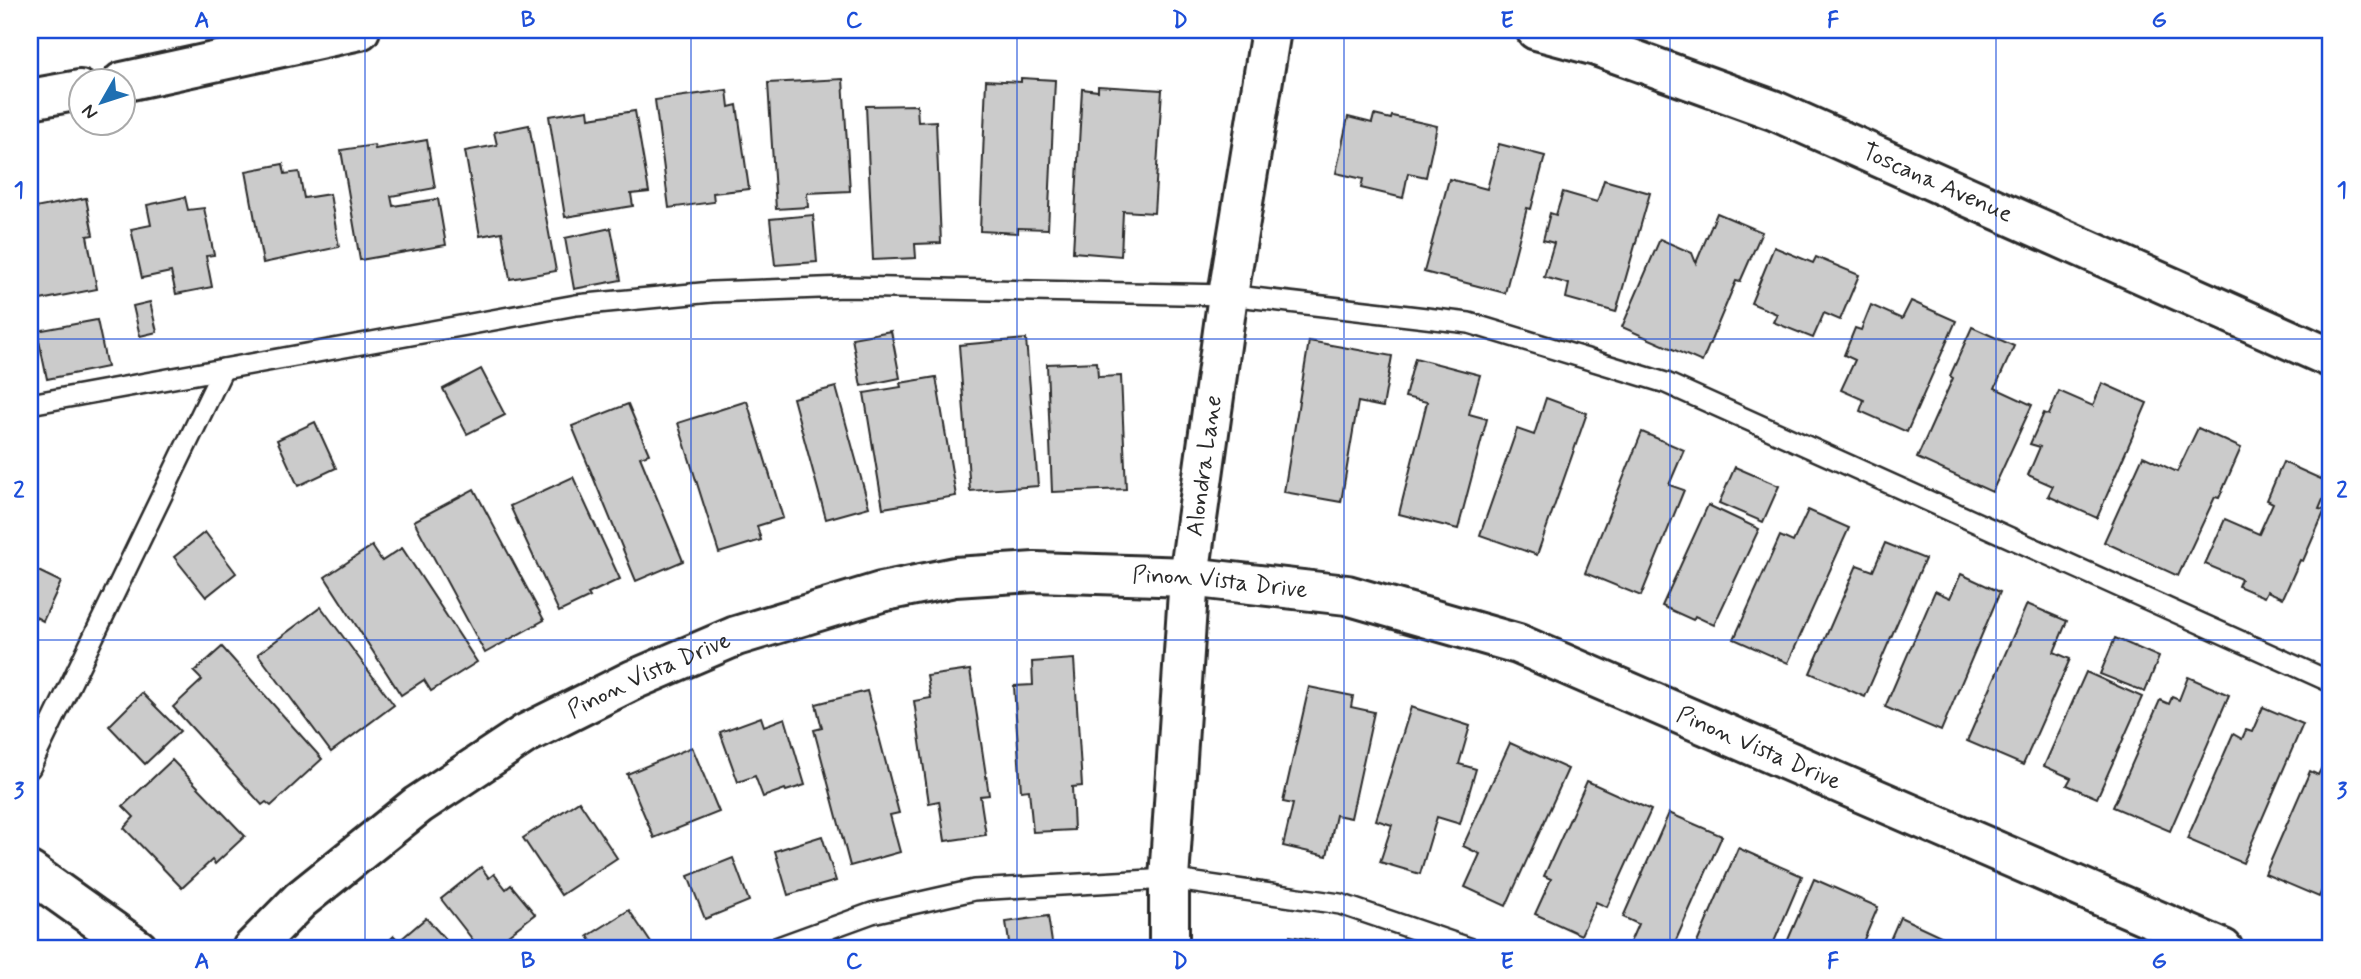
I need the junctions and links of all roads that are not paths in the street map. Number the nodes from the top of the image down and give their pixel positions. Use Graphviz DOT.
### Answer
graph roads {
  1 [pos="360,30"];
  2 [pos="1271,30"];
  3 [pos="1536,30"];
  4 [pos="136,79"];
  5 [pos="66,93"];
  6 [pos="30,99"];
  7 [pos="1228,295"];
  8 [pos="2331,358"];
  9 [pos="223,369"];
  10 [pos="30,404"];
  11 [pos="1189,577"];
  12 [pos="2331,682"];
  13 [pos="30,768"];
  14 [pos="30,872"];
  15 [pos="1169,879"];
  16 [pos="138,949"];
  17 [pos="253,949"];
  18 [pos="773,949"];
  19 [pos="1169,949"];
  20 [pos="1472,949"];
  21 [pos="2223,949"];
  1 -- 4 [label="street"];
  2 -- 7 [label="street, Alondra Lane"];
  3 -- 8 [label="street, Toscana Avenue"];
  5 -- 6 [label="street"];
  7 -- 9 [label="lane"];
  7 -- 11 [label="street, Alondra Lane"];
  7 -- 12 [label="lane"];
  9 -- 10 [label="lane"];
  9 -- 13 [label="lane"];
  11 -- 15 [label="street, Alondra Lane"];
  11 -- 17 [label="street, Pinon Vista Drive"];
  11 -- 21 [label="street, Pinon Vista Drive"];
  14 -- 16 [label="street"];
  15 -- 18 [label="lane"];
  15 -- 19 [label="street, Alondra Lane"];
  15 -- 20 [label="lane"];
}
